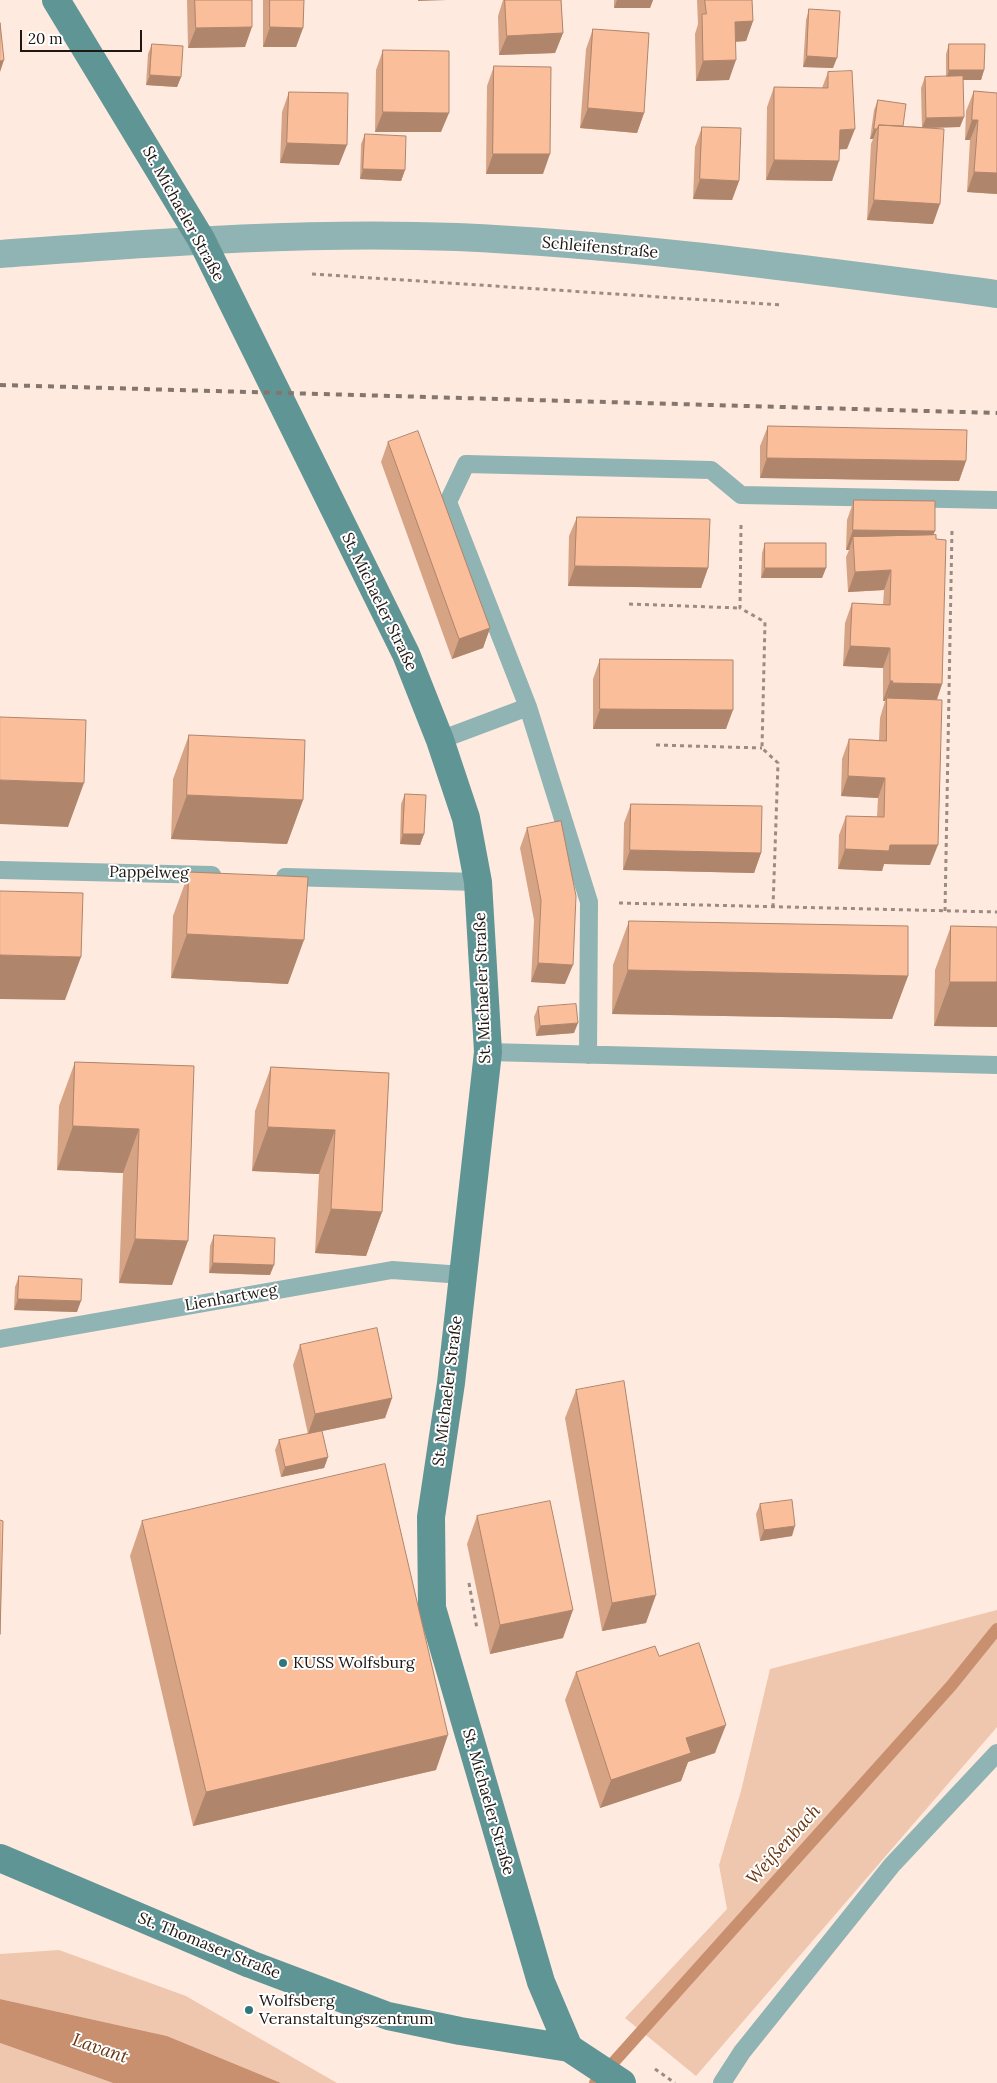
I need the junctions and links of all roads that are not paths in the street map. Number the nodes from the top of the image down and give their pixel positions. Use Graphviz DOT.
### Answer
graph roads {
  1 [pos="56,0"];
  2 [pos="201,239"];
  3 [pos="0,254"];
  4 [pos="997,294"];
  5 [pos="997,500"];
  6 [pos="528,707"];
  7 [pos="440,740"];
  8 [pos="0,870"];
  9 [pos="229,876"];
  10 [pos="269,876"];
  11 [pos="478,882"];
  12 [pos="488,1052"];
  13 [pos="588,1055"];
  14 [pos="997,1065"];
  15 [pos="463,1274"];
  16 [pos="0,1340"];
  17 [pos="997,1753"];
  18 [pos="0,1858"];
  19 [pos="569,2048"];
  20 [pos="622,2083"];
  21 [pos="722,2083"];
  1 -- 2 [label="main road, St. Michaeler Straße"];
  2 -- 3 [label="street, Schleifenstraße"];
  2 -- 4 [label="street, Schleifenstraße"];
  2 -- 7 [label="main road, St. Michaeler Straße"];
  5 -- 6 [label="lane"];
  6 -- 7 [label="lane"];
  6 -- 13 [label="lane"];
  7 -- 11 [label="main road, St. Michaeler Straße"];
  8 -- 9 [label="lane, Pappelweg"];
  10 -- 11 [label="lane"];
  11 -- 12 [label="main road, St. Michaeler Straße"];
  12 -- 13 [label="lane"];
  12 -- 15 [label="main road, St. Michaeler Straße"];
  13 -- 14 [label="lane"];
  15 -- 16 [label="lane, Lienhartweg"];
  15 -- 19 [label="main road, St. Michaeler Straße"];
  17 -- 21 [label="lane"];
  18 -- 19 [label="main road, St. Thomaser Straße"];
  19 -- 20 [label="main road"];
}
